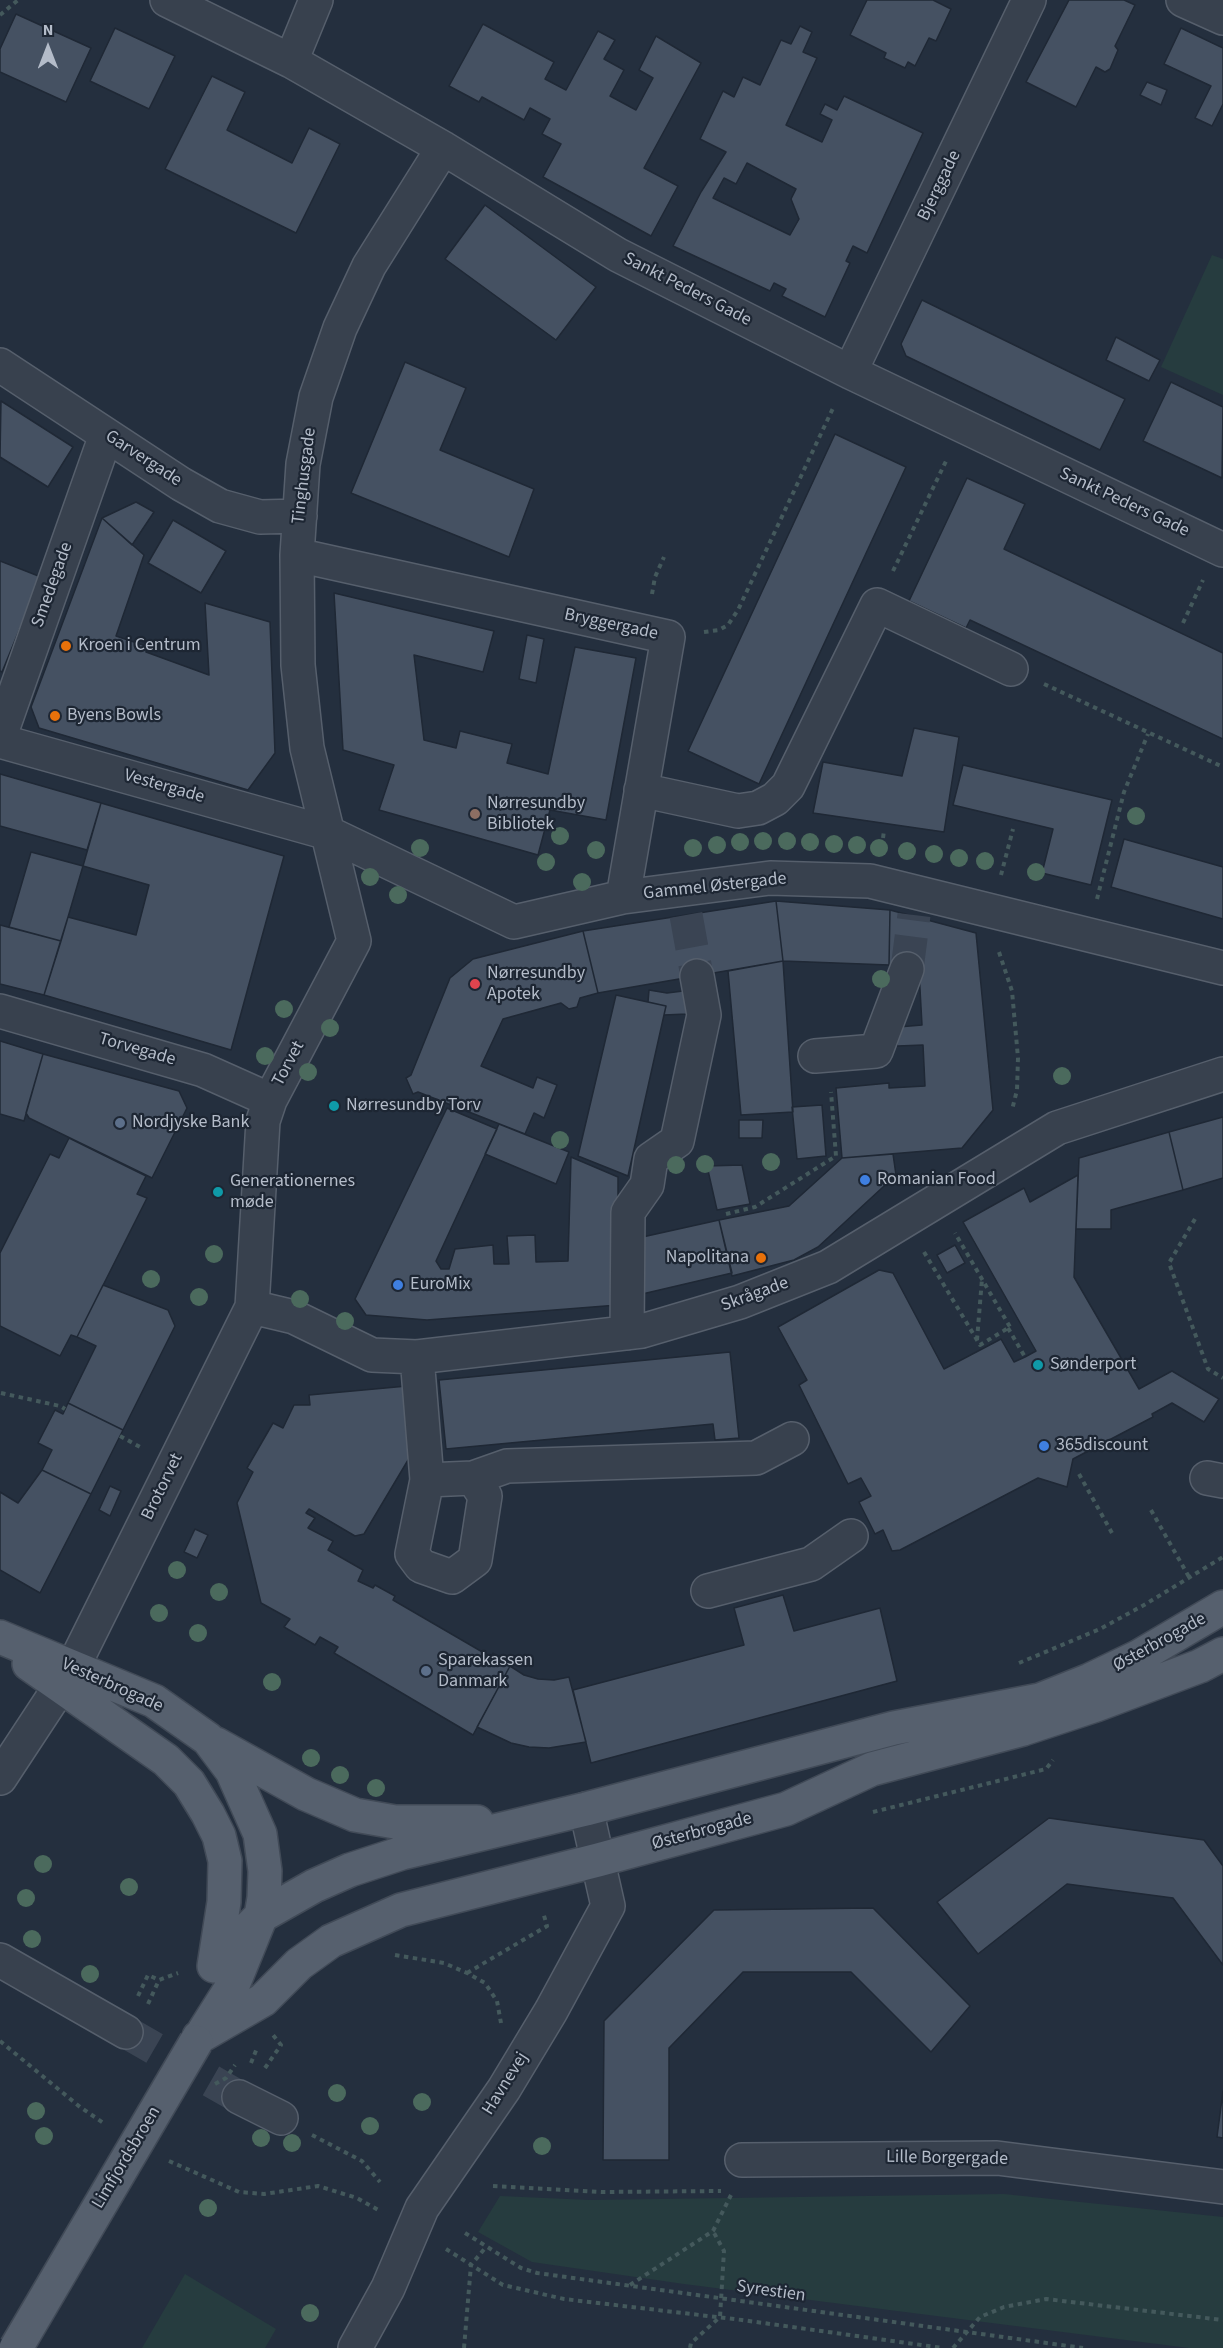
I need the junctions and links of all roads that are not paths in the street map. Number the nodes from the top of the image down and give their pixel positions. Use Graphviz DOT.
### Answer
graph roads {
  1 [pos="167,0"];
  2 [pos="316,0"];
  3 [pos="1029,0"];
  4 [pos="1183,0"];
  5 [pos="1223,18"];
  6 [pos="291,61"];
  7 [pos="443,148"];
  8 [pos="0,365"];
  9 [pos="850,372"];
  10 [pos="106,435"];
  11 [pos="300,516"];
  12 [pos="1221,549"];
  13 [pos="297,555"];
  14 [pos="1011,669"];
  15 [pos="0,736"];
  16 [pos="0,741"];
  17 [pos="641,790"];
  18 [pos="328,833"];
  19 [pos="623,897"];
  20 [pos="1223,968"];
  21 [pos="907,969"];
  22 [pos="697,976"];
  23 [pos="0,1011"];
  24 [pos="821,1056"];
  25 [pos="1223,1074"];
  26 [pos="270,1100"];
  27 [pos="252,1307"];
  28 [pos="627,1333"];
  29 [pos="417,1357"];
  30 [pos="792,1439"];
  31 [pos="473,1478"];
  32 [pos="427,1480"];
  33 [pos="851,1536"];
  34 [pos="708,1590"];
  35 [pos="1223,1607"];
  36 [pos="0,1637"];
  37 [pos="0,1644"];
  38 [pos="1223,1654"];
  39 [pos="66,1676"];
  40 [pos="208,1739"];
  41 [pos="0,1778"];
  42 [pos="586,1809"];
  43 [pos="533,1822"];
  44 [pos="598,1860"];
  45 [pos="261,1916"];
  46 [pos="0,1960"];
  47 [pos="216,1960"];
  48 [pos="135,2022"];
  49 [pos="197,2040"];
  50 [pos="239,2097"];
  51 [pos="282,2118"];
  52 [pos="742,2160"];
  53 [pos="1223,2187"];
  54 [pos="15,2348"];
  55 [pos="355,2348"];
  1 -- 6 [label="street, Sankt Peders Gade"];
  2 -- 6 [label="street"];
  3 -- 9 [label="street, Bjerggade"];
  4 -- 5 [label="street"];
  6 -- 7 [label="street, Sankt Peders Gade"];
  7 -- 9 [label="street, Sankt Peders Gade"];
  7 -- 11 [label="street, Tinghusgade"];
  8 -- 10 [label="street, Garvergade"];
  9 -- 12 [label="street, Sankt Peders Gade"];
  10 -- 11 [label="street, Garvergade"];
  10 -- 15 [label="street, Smedegade"];
  11 -- 13 [label="street, Tinghusgade"];
  13 -- 17 [label="street, Bryggergade"];
  13 -- 18 [label="street, Tinghusgade"];
  14 -- 17 [label="street"];
  16 -- 18 [label="street, Vestergade"];
  17 -- 19 [label="street, Bryggergade"];
  18 -- 19 [label="street, Gammel Østergade"];
  18 -- 26 [label="street, Torvet"];
  19 -- 20 [label="street, Gammel Østergade"];
  21 -- 24 [label="street"];
  22 -- 28 [label="street"];
  23 -- 26 [label="street, Torvegade"];
  25 -- 28 [label="street, Skrågade"];
  26 -- 27 [label="street, Torvet"];
  27 -- 29 [label="street, Skrågade"];
  27 -- 39 [label="street, Brotorvet"];
  28 -- 29 [label="street, Skrågade"];
  29 -- 32 [label="street"];
  30 -- 31 [label="street"];
  31 -- 32 [label="street"];
  31 -- 32 [label="street"];
  33 -- 34 [label="street"];
  35 -- 42 [label="main road, Østerbrogade"];
  36 -- 39 [label="main road, Vesterbrogade"];
  37 -- 39 [label="main road, Vesterbrogade"];
  38 -- 44 [label="main road, Østerbrogade"];
  39 -- 40 [label="main road, Vesterbrogade"];
  39 -- 41 [label="street, Brotorvet"];
  39 -- 47 [label="main road, Vesterbrogade"];
  40 -- 43 [label="main road"];
  40 -- 45 [label="main road, Vesterbrogade"];
  42 -- 43 [label="main road, Østerbrogade"];
  42 -- 44 [label="street, Havnevej"];
  43 -- 45 [label="main road, Østerbrogade"];
  44 -- 49 [label="main road, Østerbrogade"];
  44 -- 55 [label="street, Havnevej"];
  45 -- 47 [label="main road, Østerbrogade"];
  45 -- 49 [label="main road, Vesterbrogade"];
  46 -- 48 [label="street"];
  47 -- 49 [label="main road, Limfjordsbroen"];
  49 -- 54 [label="main road, Limfjordsbroen, bridge"];
  50 -- 51 [label="street"];
  52 -- 53 [label="street, Lille Borgergade"];
}
